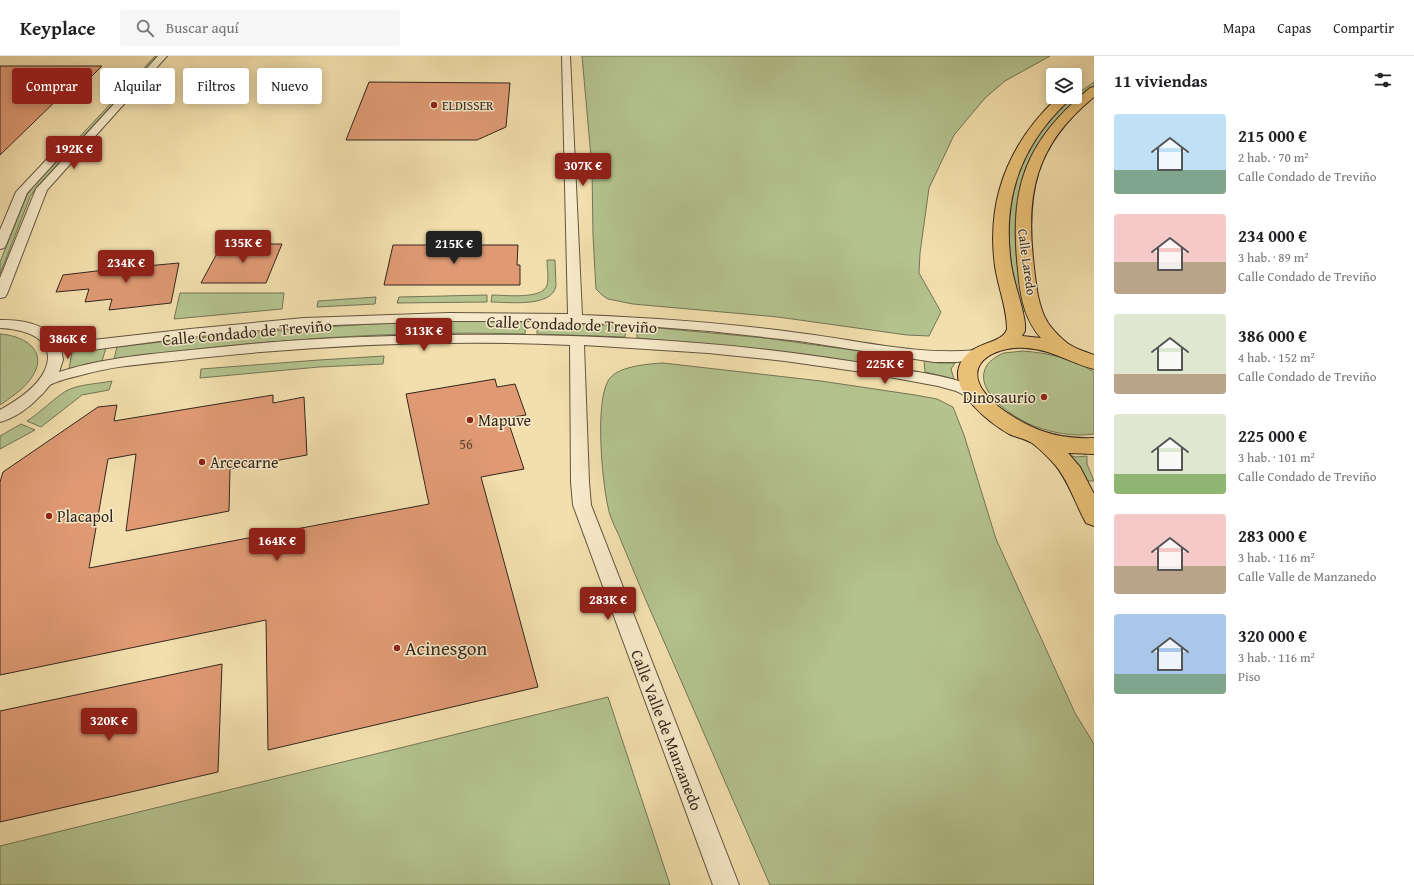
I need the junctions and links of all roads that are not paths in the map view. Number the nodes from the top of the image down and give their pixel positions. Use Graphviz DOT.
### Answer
graph roads {
  1 [pos="150,56"];
  2 [pos="163,56"];
  3 [pos="566,56"];
  4 [pos="139,68"];
  5 [pos="1094,91"];
  6 [pos="1058,104"];
  7 [pos="60,152"];
  8 [pos="0,245"];
  9 [pos="0,294"];
  10 [pos="0,310"];
  11 [pos="575,319"];
  12 [pos="3,324"];
  13 [pos="577,340"];
  14 [pos="52,343"];
  15 [pos="1006,344"];
  16 [pos="1064,350"];
  17 [pos="977,355"];
  18 [pos="1094,363"];
  19 [pos="46,381"];
  20 [pos="975,395"];
  21 [pos="0,417"];
  22 [pos="1038,437"];
  23 [pos="1094,446"];
  24 [pos="1094,517"];
  25 [pos="726,885"];
  1 -- 4 [label="street"];
  2 -- 9 [label="street"];
  3 -- 11 [label="street"];
  5 -- 16 [label="main road, Calle Laredo"];
  6 -- 15 [label="main road, Calle Laredo"];
  7 -- 8 [label="street"];
  10 -- 12 [label="street"];
  11 -- 14 [label="street, Calle Condado de Treviño"];
  11 -- 17 [label="street, Calle Condado de Treviño"];
  12 -- 14 [label="street"];
  13 -- 19 [label="street, Calle Condado de Treviño"];
  13 -- 20 [label="street, Calle Condado de Treviño"];
  13 -- 25 [label="street, Calle Valle de Manzanedo"];
  14 -- 19 [label="street"];
  15 -- 16 [label="main road"];
  15 -- 17 [label="main road"];
  16 -- 18 [label="main road"];
  17 -- 20 [label="main road"];
  19 -- 21 [label="street"];
  20 -- 22 [label="main road"];
  22 -- 23 [label="main road"];
  22 -- 24 [label="main road"];
}
